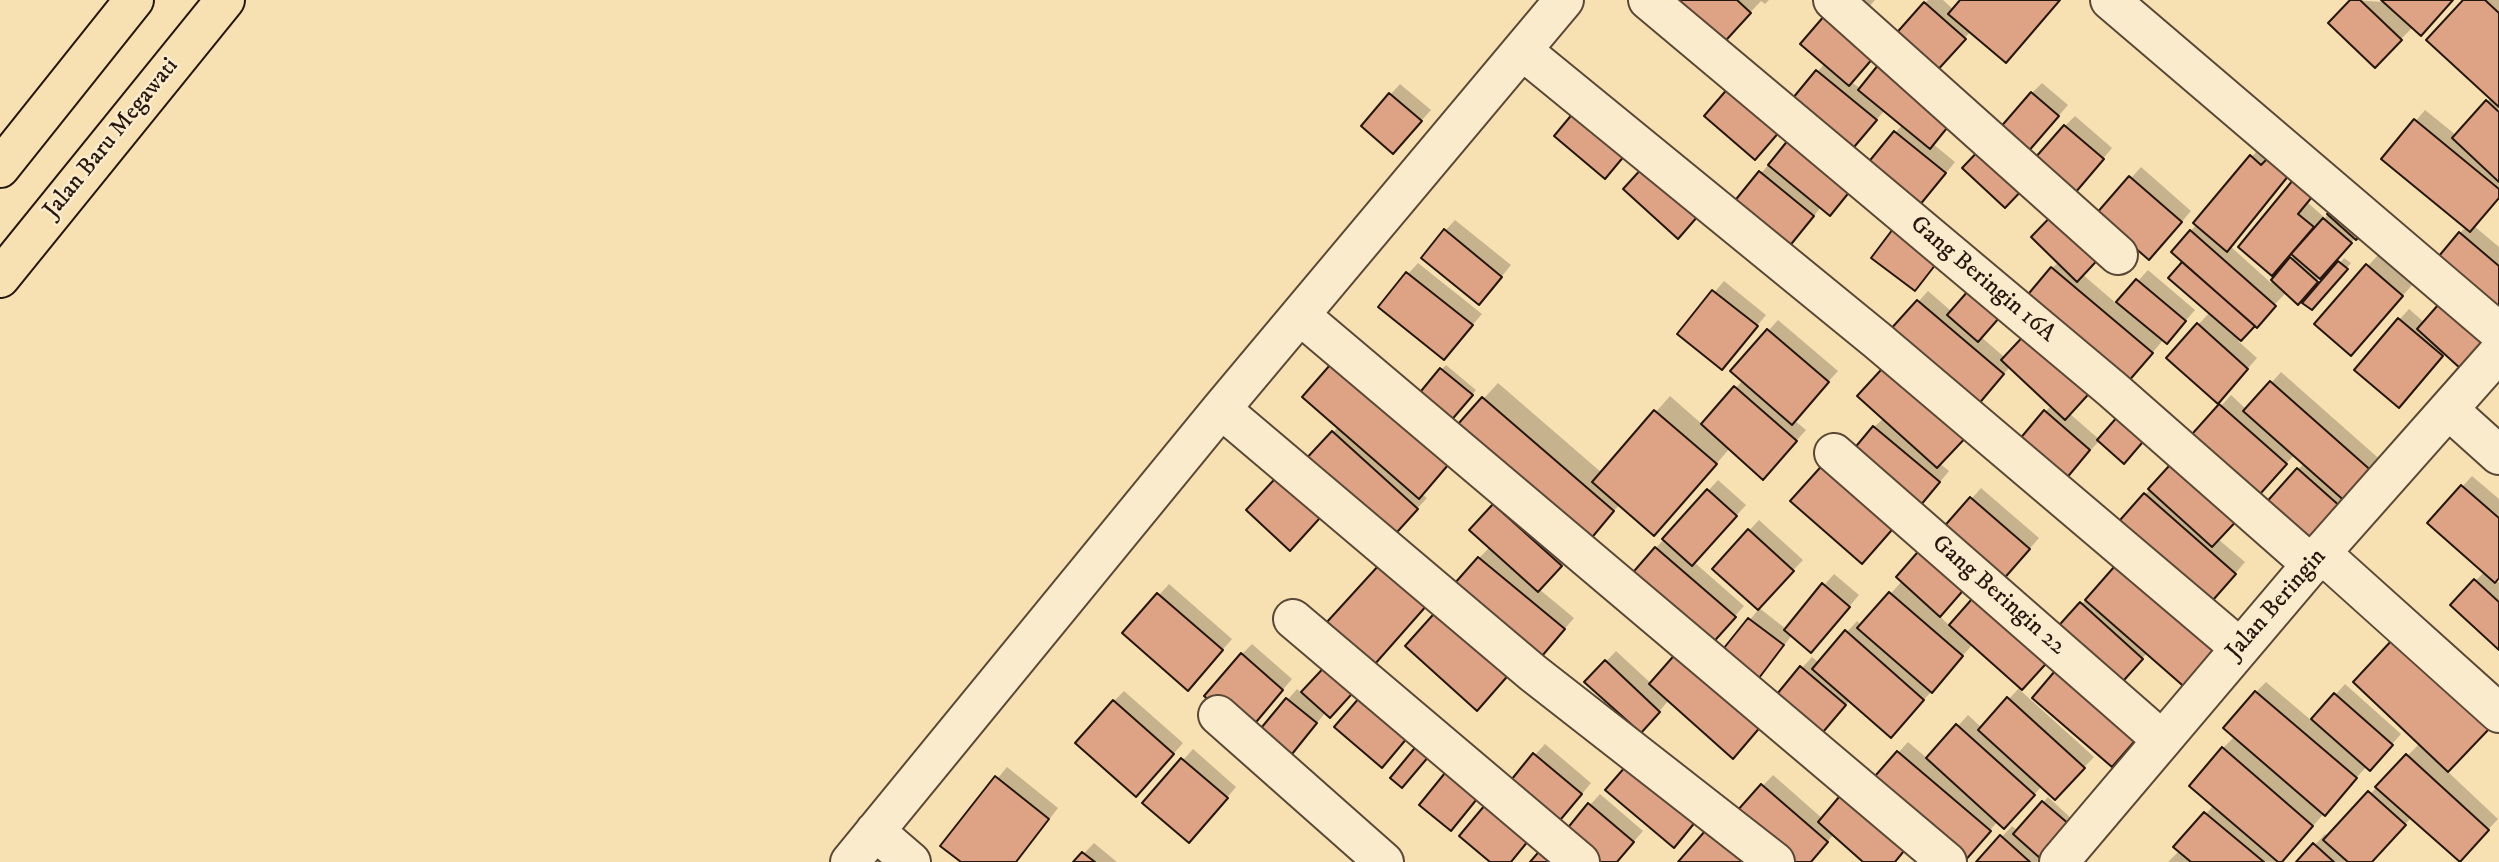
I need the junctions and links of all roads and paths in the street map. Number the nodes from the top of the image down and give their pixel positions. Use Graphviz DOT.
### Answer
graph roads {
  1 [pos="134,0"];
  2 [pos="225,0"];
  3 [pos="1564,0"];
  4 [pos="1648,0"];
  5 [pos="1833,0"];
  6 [pos="2110,0"];
  7 [pos="1522,51"];
  8 [pos="0,168"];
  9 [pos="2118,255"];
  10 [pos="0,278"];
  11 [pos="1301,316"];
  12 [pos="2499,332"];
  13 [pos="2499,352"];
  14 [pos="1221,409"];
  15 [pos="2450,411"];
  16 [pos="1834,453"];
  17 [pos="2499,456"];
  18 [pos="2317,559"];
  19 [pos="1293,619"];
  20 [pos="2240,648"];
  21 [pos="2499,713"];
  22 [pos="1218,715"];
  23 [pos="2162,740"];
  24 [pos="875,831"];
  25 [pos="850,862"];
  26 [pos="911,862"];
  27 [pos="1384,862"];
  28 [pos="1580,862"];
  29 [pos="1775,862"];
  30 [pos="1947,862"];
  31 [pos="2059,862"];
  1 -- 8 [label="highway"];
  2 -- 10 [label="highway, Jalan Baru Megawati"];
  3 -- 7 [label="street"];
  4 -- 18 [label="street, Gang Beringin 16A"];
  5 -- 9 [label="street"];
  6 -- 12 [label="street"];
  7 -- 11 [label="street"];
  7 -- 20 [label="street"];
  11 -- 14 [label="street"];
  11 -- 30 [label="street"];
  13 -- 15 [label="street, Jalan Beringin"];
  14 -- 24 [label="street"];
  14 -- 29 [label="street"];
  15 -- 17 [label="street"];
  15 -- 18 [label="street, Jalan Beringin"];
  16 -- 23 [label="street, Gang Beringin 22"];
  18 -- 20 [label="street, Jalan Beringin"];
  18 -- 21 [label="street, Gang Beringin 16A"];
  19 -- 28 [label="street"];
  20 -- 23 [label="street, Jalan Beringin"];
  22 -- 27 [label="street"];
  23 -- 31 [label="street, Jalan Beringin"];
  24 -- 25 [label="street"];
  24 -- 26 [label="street"];
}
